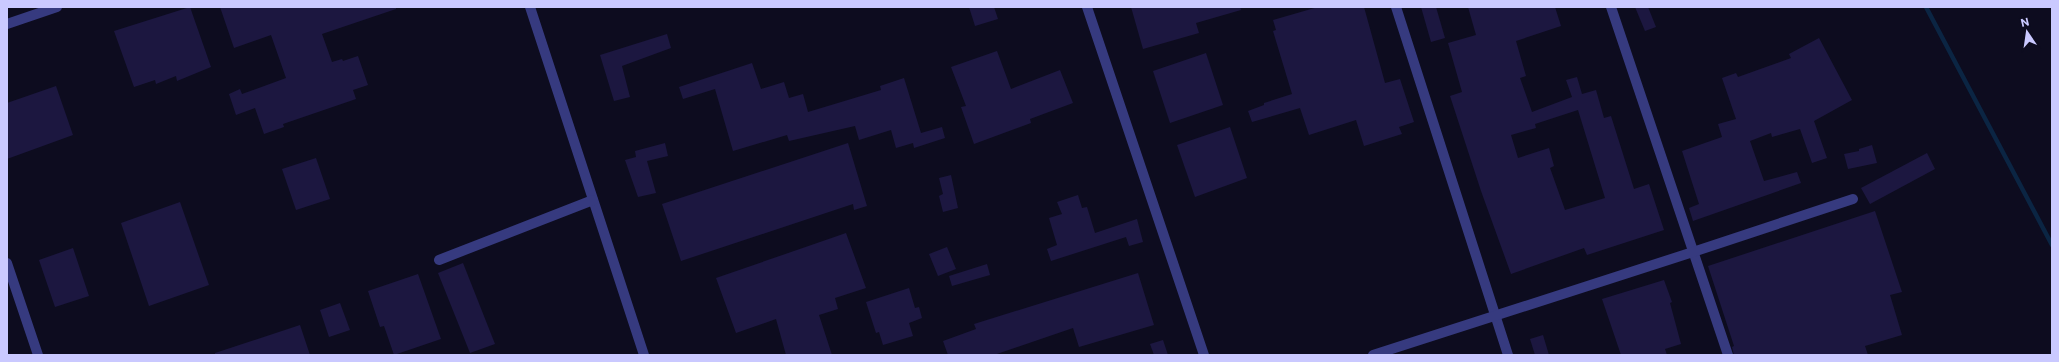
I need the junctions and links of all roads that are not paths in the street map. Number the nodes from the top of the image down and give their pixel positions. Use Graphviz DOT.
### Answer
graph roads {
  1 [pos="57,7"];
  2 [pos="530,7"];
  3 [pos="1086,7"];
  4 [pos="1396,7"];
  5 [pos="1611,7"];
  6 [pos="7,24"];
  7 [pos="1853,199"];
  8 [pos="593,200"];
  9 [pos="1693,252"];
  10 [pos="439,260"];
  11 [pos="7,262"];
  12 [pos="1496,316"];
  13 [pos="38,355"];
  14 [pos="644,355"];
  15 [pos="1204,355"];
  16 [pos="1373,355"];
  17 [pos="1508,355"];
  18 [pos="1728,355"];
  1 -- 6 [label="street"];
  2 -- 8 [label="street"];
  3 -- 15 [label="street"];
  4 -- 12 [label="street"];
  5 -- 9 [label="street"];
  7 -- 9 [label="street"];
  8 -- 10 [label="street"];
  8 -- 14 [label="street"];
  9 -- 12 [label="street"];
  9 -- 18 [label="street"];
  11 -- 13 [label="street"];
  12 -- 16 [label="street"];
  12 -- 17 [label="street"];
}
